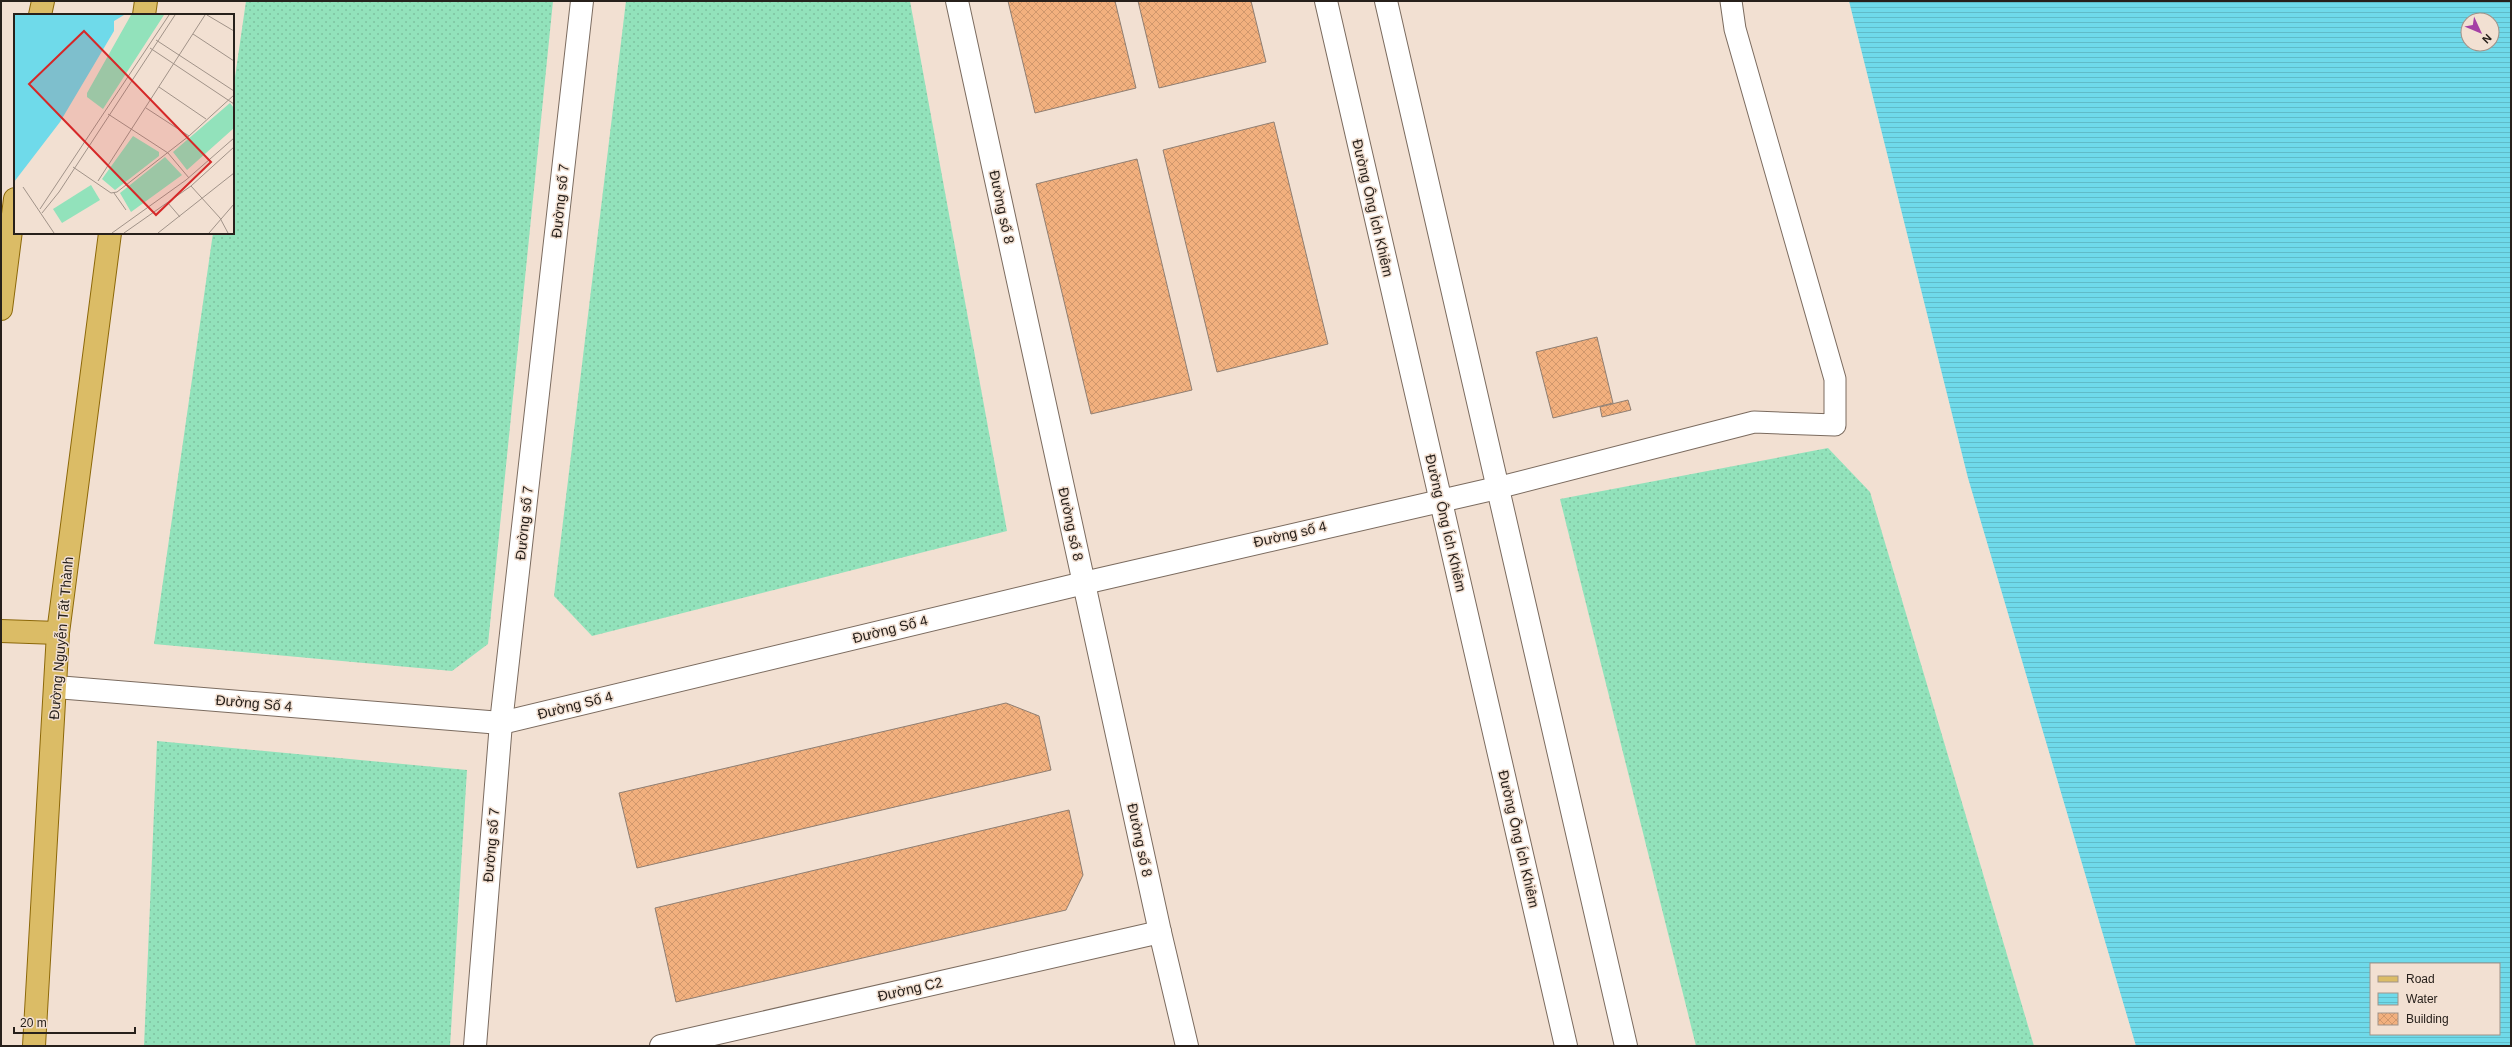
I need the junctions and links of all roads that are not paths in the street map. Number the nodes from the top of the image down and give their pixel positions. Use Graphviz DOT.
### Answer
graph roads {
  1 [pos="43,1"];
  2 [pos="146,1"];
  3 [pos="582,1"];
  4 [pos="957,1"];
  5 [pos="1326,1"];
  6 [pos="1386,1"];
  7 [pos="1732,1"];
  8 [pos="40,14"];
  9 [pos="144,14"];
  10 [pos="14,204"];
  11 [pos="110,234"];
  12 [pos="5,244"];
  13 [pos="1,309"];
  14 [pos="1497,488"];
  15 [pos="1440,499"];
  16 [pos="1084,583"];
  17 [pos="1,631"];
  18 [pos="58,633"];
  19 [pos="56,687"];
  20 [pos="501,723"];
  21 [pos="1160,932"];
  22 [pos="34,1046"];
  23 [pos="475,1046"];
  24 [pos="661,1046"];
  25 [pos="1187,1046"];
  26 [pos="1566,1046"];
  27 [pos="1626,1046"];
  1 -- 8 [label="main road"];
  2 -- 9 [label="main road"];
  3 -- 20 [label="street, Đường số 7"];
  4 -- 16 [label="street, Đường số 8"];
  5 -- 15 [label="street, Đường Ông Ích Khiêm"];
  6 -- 14 [label="street"];
  7 -- 14 [label="lane"];
  10 -- 12 [label="main road"];
  11 -- 18 [label="main road, Đường Nguyễn Tất Thành"];
  12 -- 13 [label="main road"];
  14 -- 15 [label="street, Đường số 4"];
  14 -- 27 [label="street"];
  15 -- 16 [label="street, Đường số 4"];
  15 -- 26 [label="street, Đường Ông Ích Khiêm"];
  16 -- 20 [label="street, Đường Số 4"];
  16 -- 21 [label="street, Đường số 8"];
  17 -- 18 [label="main road"];
  18 -- 19 [label="main road, Đường Nguyễn Tất Thành"];
  19 -- 20 [label="street, Đường Số 4"];
  19 -- 22 [label="main road, Đường Nguyễn Tất Thành"];
  20 -- 23 [label="street, Đường số 7"];
  21 -- 24 [label="street, Đường C2"];
  21 -- 25 [label="street, Đường số 8"];
}
